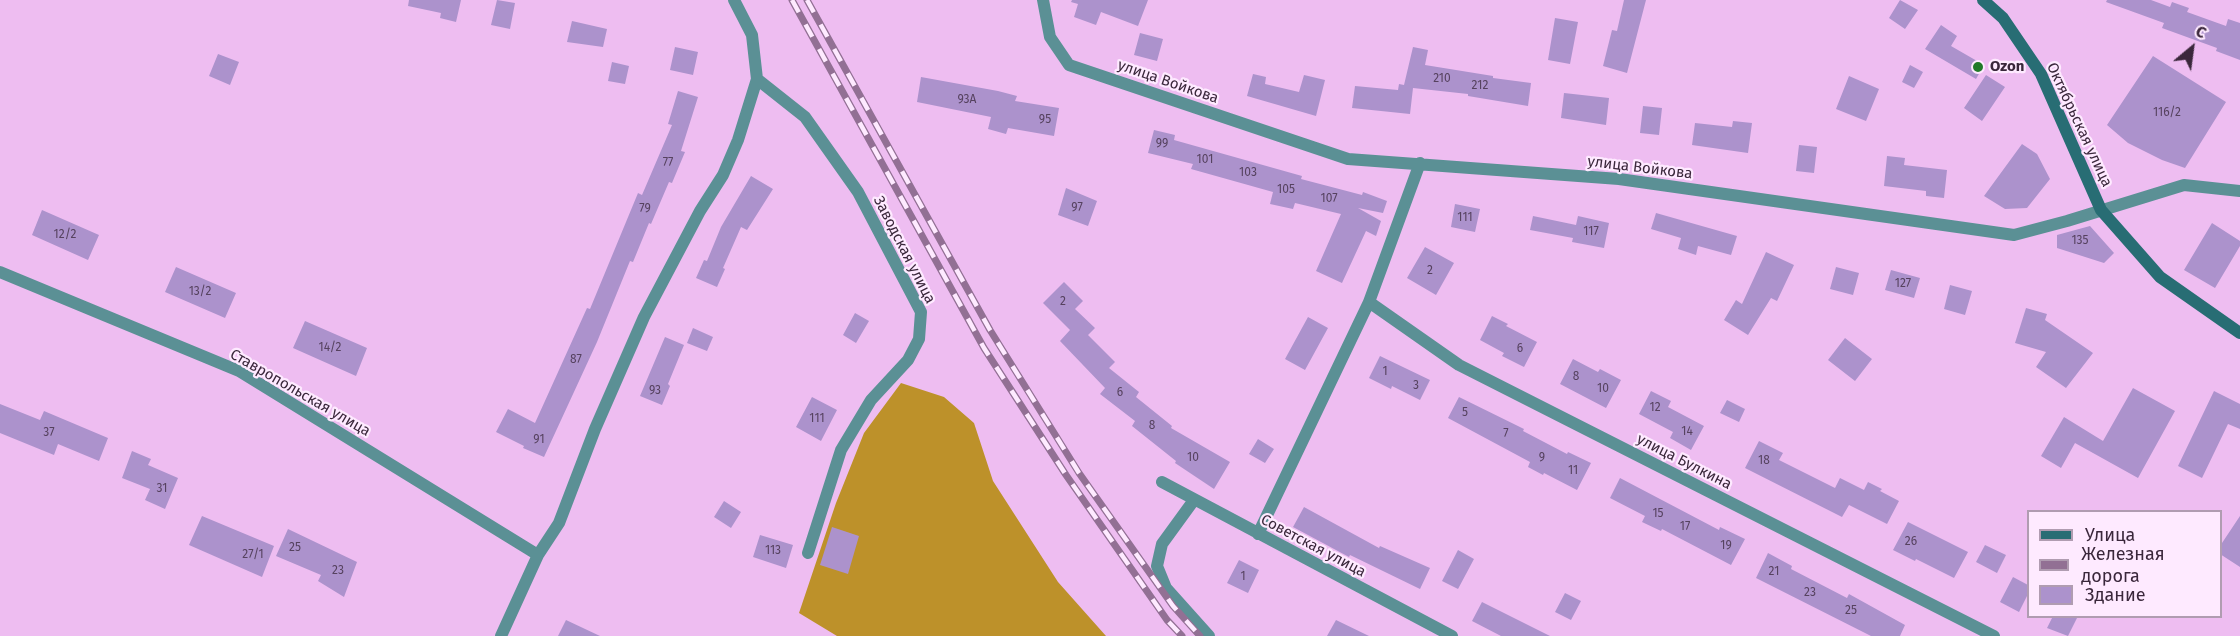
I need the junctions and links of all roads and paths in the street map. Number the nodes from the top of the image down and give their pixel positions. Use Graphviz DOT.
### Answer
graph roads {
  1 [pos="734,0"];
  2 [pos="1043,0"];
  3 [pos="1983,0"];
  4 [pos="757,79"];
  5 [pos="1419,163"];
  6 [pos="2240,191"];
  7 [pos="2102,210"];
  8 [pos="0,272"];
  9 [pos="1369,302"];
  10 [pos="2240,333"];
  11 [pos="1161,482"];
  12 [pos="1194,500"];
  13 [pos="1258,534"];
  14 [pos="808,553"];
  15 [pos="538,555"];
  16 [pos="501,636"];
  17 [pos="1209,636"];
  18 [pos="1452,636"];
  19 [pos="1994,636"];
  1 -- 4 [label="street"];
  2 -- 5 [label="street, улица Войкова"];
  3 -- 7 [label="main road, Октябрьская улица"];
  4 -- 14 [label="street, Заводская улица"];
  4 -- 15 [label="street"];
  5 -- 7 [label="street, улица Войкова"];
  5 -- 9 [label="street"];
  6 -- 7 [label="street, Октябрьская улица"];
  7 -- 10 [label="main road"];
  8 -- 15 [label="street, Ставропольская улица"];
  9 -- 13 [label="street"];
  9 -- 19 [label="street, улица Булкина"];
  11 -- 12 [label="street, Советская улица"];
  12 -- 13 [label="street, Советская улица"];
  12 -- 17 [label="street"];
  13 -- 18 [label="street, Советская улица"];
  15 -- 16 [label="street"];
}
